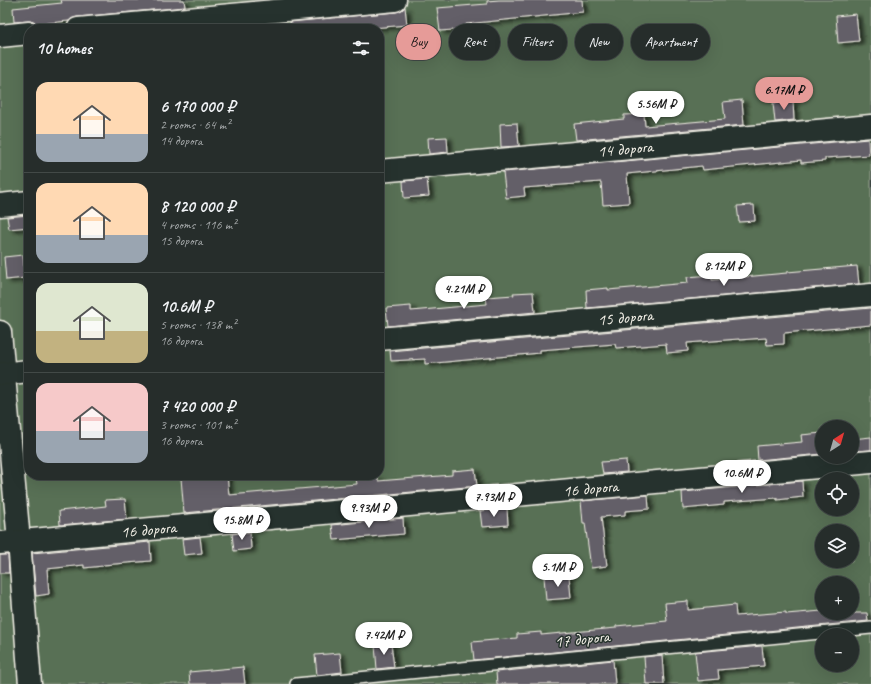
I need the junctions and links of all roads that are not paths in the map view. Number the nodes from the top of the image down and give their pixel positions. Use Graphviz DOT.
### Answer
graph roads {
  1 [pos="395,0"];
  2 [pos="133,24"];
  3 [pos="24,34"];
  4 [pos="0,36"];
  5 [pos="871,126"];
  6 [pos="384,170"];
  7 [pos="24,203"];
  8 [pos="0,205"];
  9 [pos="871,295"];
  10 [pos="0,332"];
  11 [pos="384,339"];
  12 [pos="24,372"];
  13 [pos="2,374"];
  14 [pos="871,462"];
  15 [pos="9,542"];
  16 [pos="871,628"];
  17 [pos="30,684"];
  18 [pos="296,684"];
  1 -- 2 [label="street"];
  3 -- 4 [label="street"];
  5 -- 6 [label="street, 14 дорога"];
  7 -- 8 [label="street"];
  9 -- 11 [label="street, 15 дорога"];
  10 -- 13 [label="street"];
  12 -- 13 [label="street"];
  13 -- 15 [label="street"];
  14 -- 15 [label="street, 16 дорога"];
  15 -- 17 [label="street"];
  16 -- 18 [label="lane, 17 дорога"];
}
